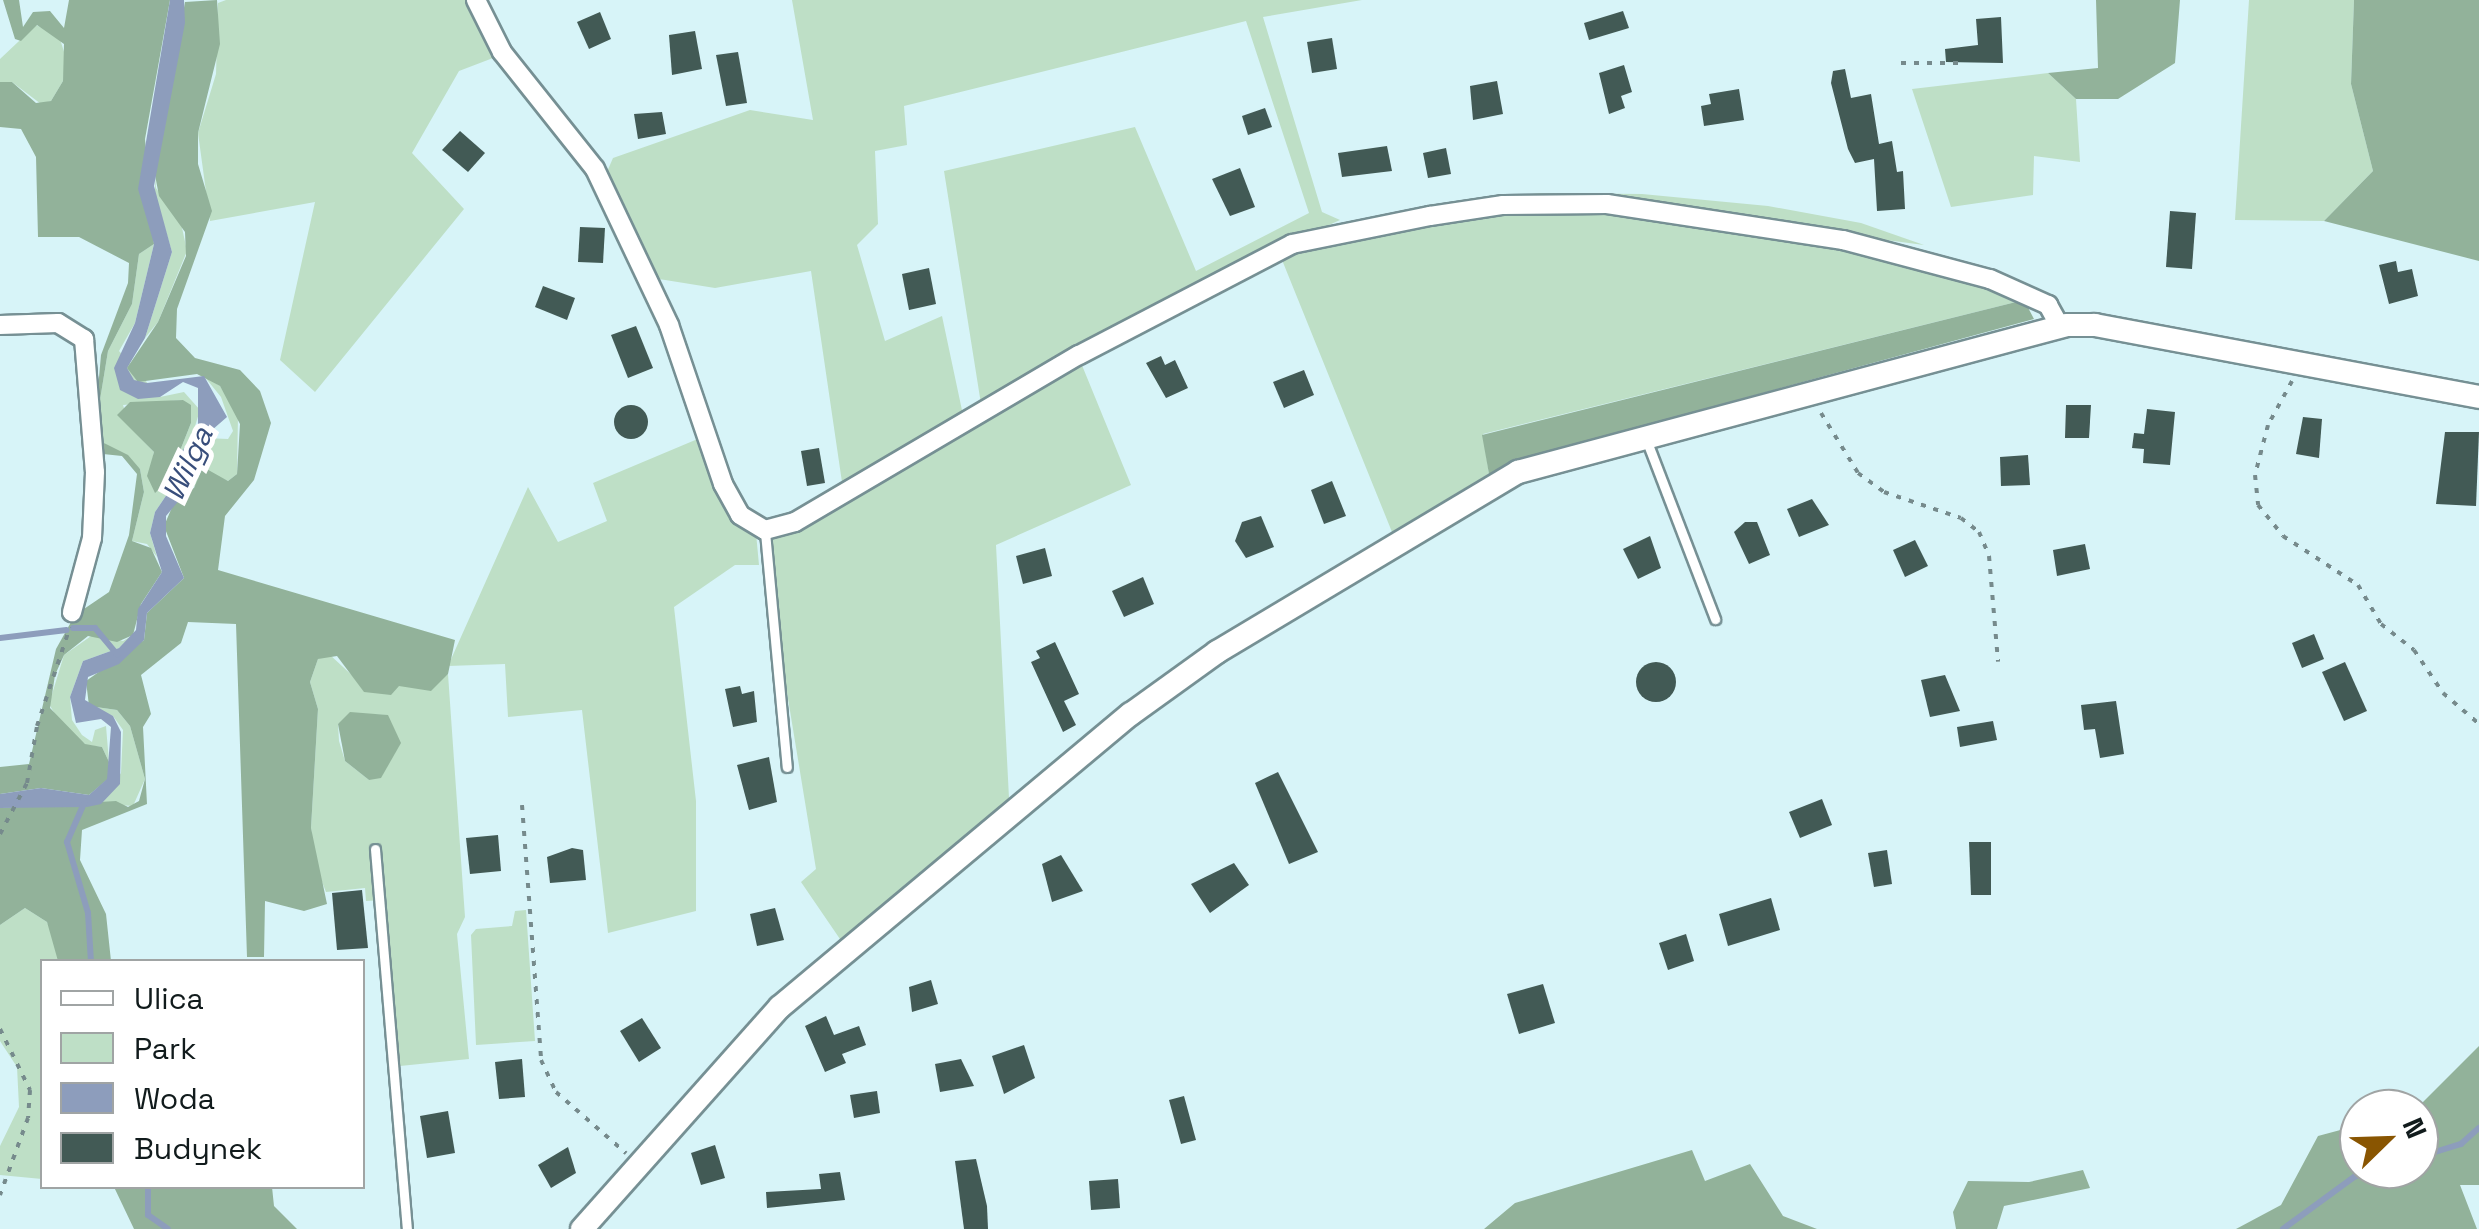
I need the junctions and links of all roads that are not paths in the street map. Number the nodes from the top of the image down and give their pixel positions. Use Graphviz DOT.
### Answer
graph roads {
  1 [pos="476,0"];
  2 [pos="0,325"];
  3 [pos="2060,326"];
  4 [pos="2479,397"];
  5 [pos="1644,435"];
  6 [pos="765,530"];
  7 [pos="72,612"];
  8 [pos="1715,619"];
  9 [pos="788,767"];
  10 [pos="375,849"];
  11 [pos="406,1229"];
  12 [pos="582,1229"];
  1 -- 6 [label="street"];
  2 -- 7 [label="street"];
  3 -- 4 [label="street"];
  3 -- 5 [label="street"];
  3 -- 6 [label="street"];
  5 -- 8 [label="lane"];
  5 -- 12 [label="street"];
  6 -- 9 [label="lane"];
  10 -- 11 [label="lane"];
}
